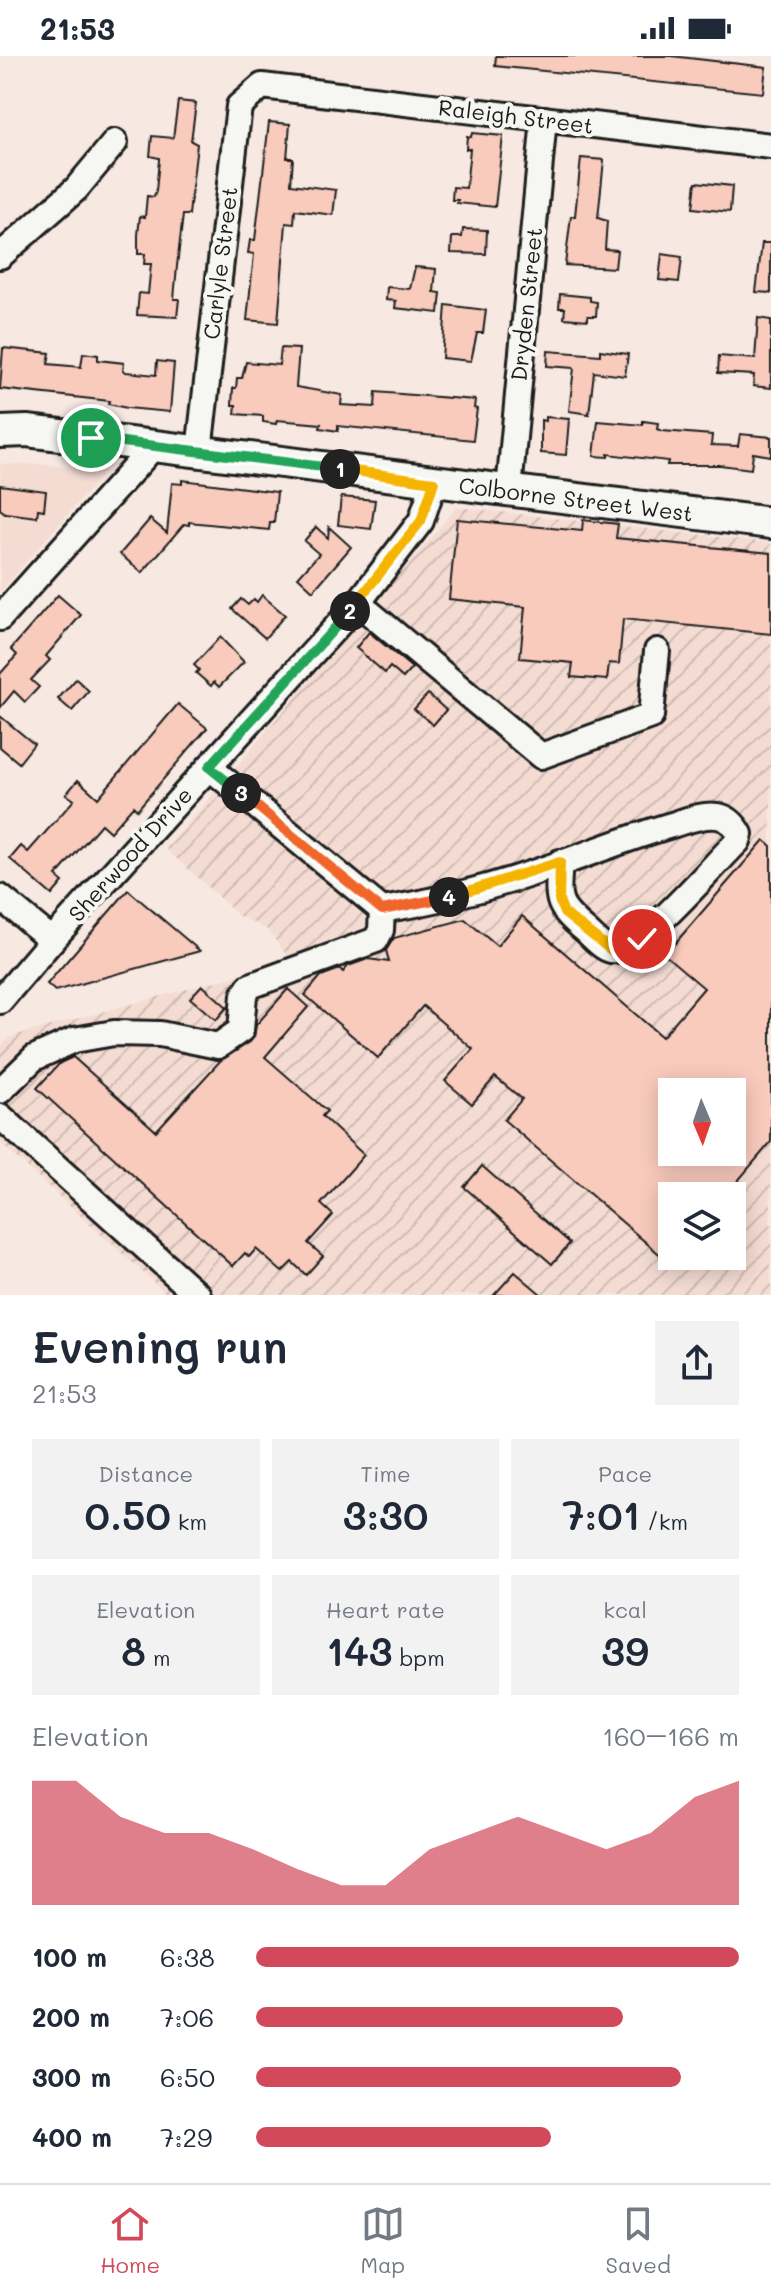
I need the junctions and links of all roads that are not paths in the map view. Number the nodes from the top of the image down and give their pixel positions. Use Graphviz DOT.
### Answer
graph roads {
  1 [pos="262,86"];
  2 [pos="544,119"];
  3 [pos="115,142"];
  4 [pos="771,146"];
  5 [pos="0,256"];
  6 [pos="0,432"];
  7 [pos="154,446"];
  8 [pos="199,451"];
  9 [pos="434,482"];
  10 [pos="509,490"];
  11 [pos="771,523"];
  12 [pos="358,603"];
  13 [pos="0,618"];
  14 [pos="657,651"];
  15 [pos="209,767"];
  16 [pos="560,862"];
  17 [pos="0,897"];
  18 [pos="382,910"];
  19 [pos="52,940"];
  20 [pos="0,1001"];
  21 [pos="0,1091"];
  22 [pos="0,1116"];
  23 [pos="198,1295"];
  1 -- 2 [label="street, Raleigh Street"];
  1 -- 8 [label="street, Carlyle Street"];
  2 -- 4 [label="street, Raleigh Street"];
  2 -- 10 [label="street, Dryden Street"];
  3 -- 5 [label="street"];
  6 -- 7 [label="main road, Colborne Street West"];
  7 -- 8 [label="main road, Colborne Street West"];
  7 -- 13 [label="street"];
  8 -- 9 [label="main road, Colborne Street West"];
  9 -- 10 [label="main road, Colborne Street West"];
  9 -- 12 [label="street, Sherwood Drive"];
  10 -- 11 [label="main road, Colborne Street West"];
  12 -- 14 [label="street"];
  12 -- 15 [label="street, Sherwood Drive"];
  15 -- 18 [label="street"];
  15 -- 19 [label="street, Sherwood Drive"];
  16 -- 16 [label="street"];
  16 -- 18 [label="street"];
  17 -- 19 [label="street"];
  18 -- 21 [label="street"];
  19 -- 20 [label="street, Sherwood Drive"];
  22 -- 23 [label="street"];
}
